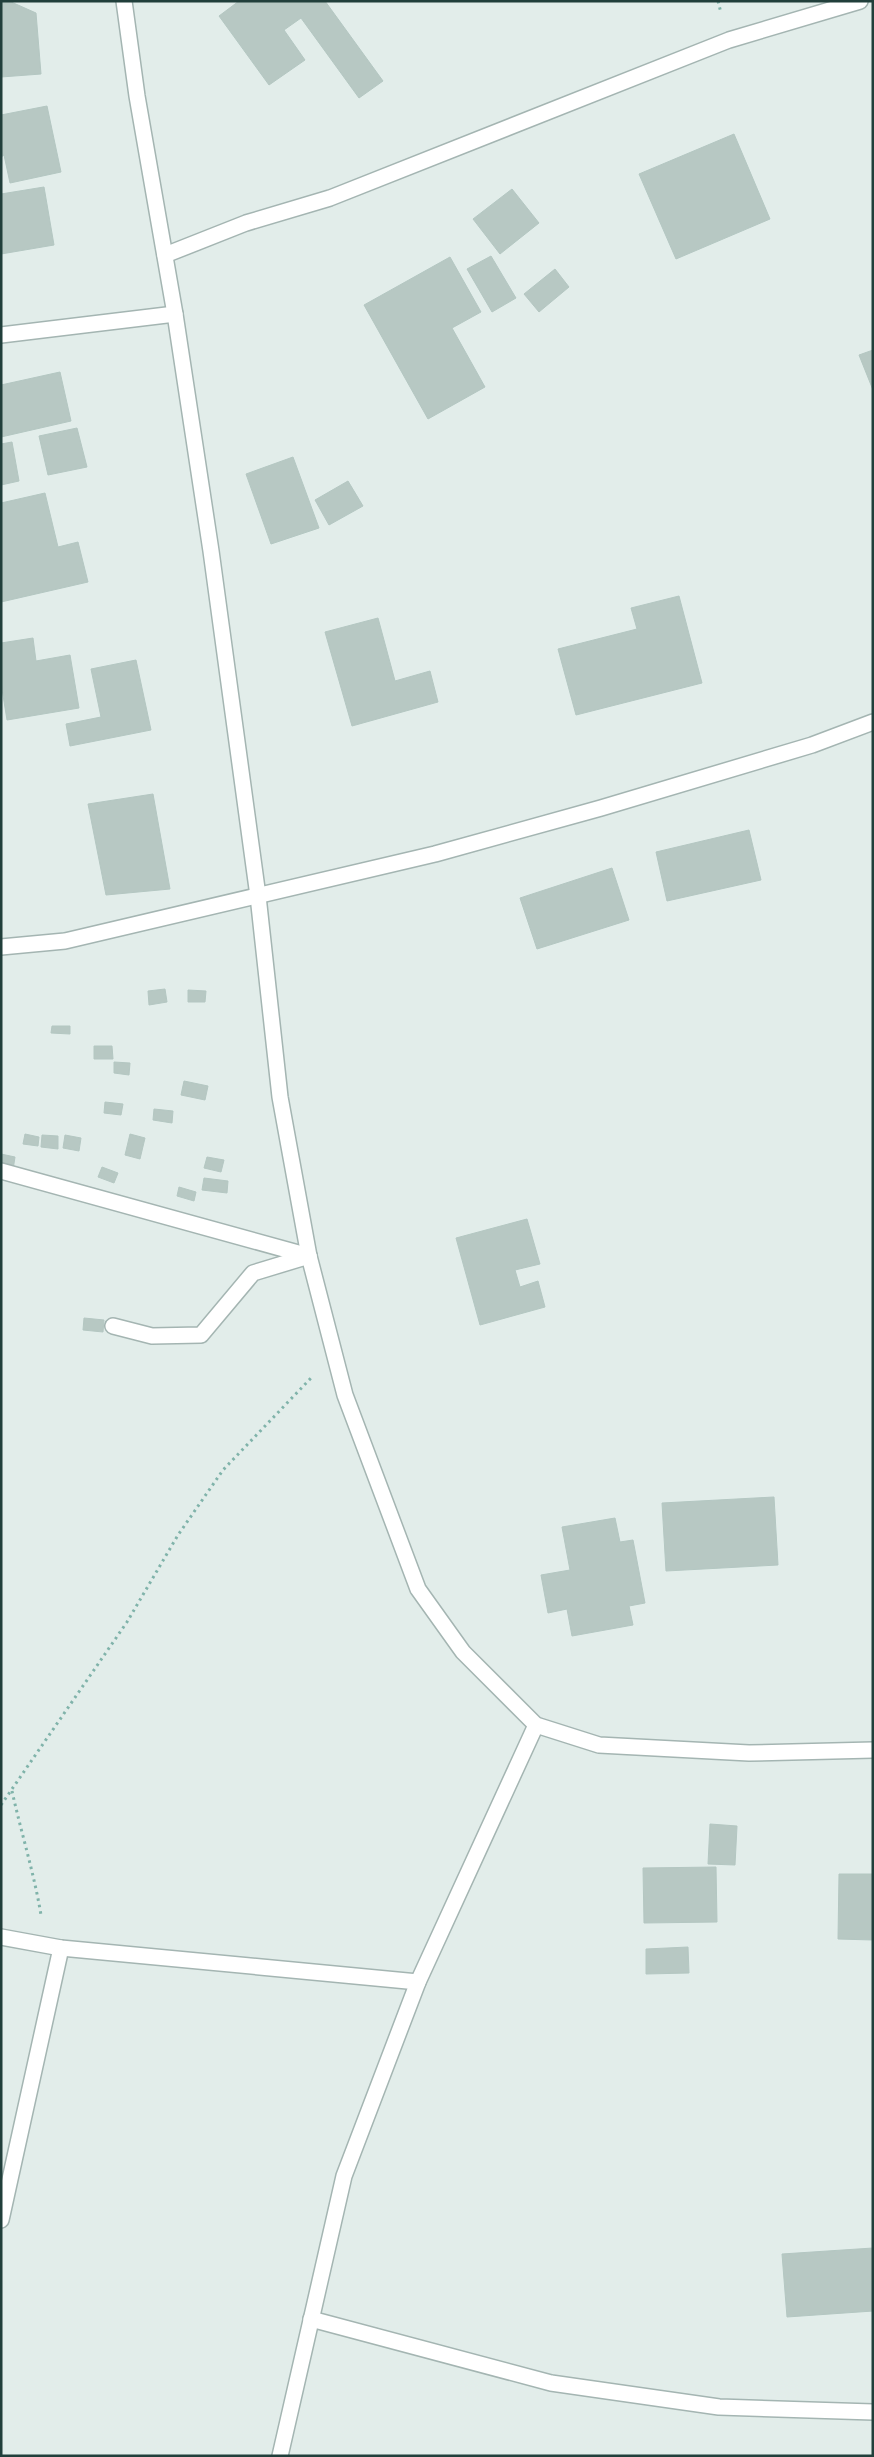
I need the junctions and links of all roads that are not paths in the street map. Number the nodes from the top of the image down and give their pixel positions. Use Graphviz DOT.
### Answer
graph roads {
  1 [pos="124,1"];
  2 [pos="860,1"];
  3 [pos="165,256"];
  4 [pos="175,314"];
  5 [pos="1,335"];
  6 [pos="873,722"];
  7 [pos="258,896"];
  8 [pos="1,948"];
  9 [pos="1,1171"];
  10 [pos="309,1256"];
  11 [pos="113,1326"];
  12 [pos="536,1725"];
  13 [pos="873,1750"];
  14 [pos="1,1937"];
  15 [pos="61,1948"];
  16 [pos="418,1982"];
  17 [pos="1,2220"];
  18 [pos="311,2319"];
  19 [pos="873,2412"];
  20 [pos="280,2456"];
  1 -- 3 [label="street"];
  2 -- 3 [label="street"];
  3 -- 4 [label="street"];
  4 -- 5 [label="street"];
  4 -- 7 [label="street"];
  6 -- 7 [label="street"];
  7 -- 8 [label="street"];
  7 -- 10 [label="street"];
  9 -- 10 [label="street"];
  10 -- 11 [label="street"];
  10 -- 12 [label="street"];
  12 -- 13 [label="street"];
  12 -- 16 [label="street"];
  14 -- 15 [label="street"];
  15 -- 16 [label="street"];
  15 -- 17 [label="street"];
  16 -- 18 [label="street"];
  18 -- 19 [label="street"];
  18 -- 20 [label="street"];
}
